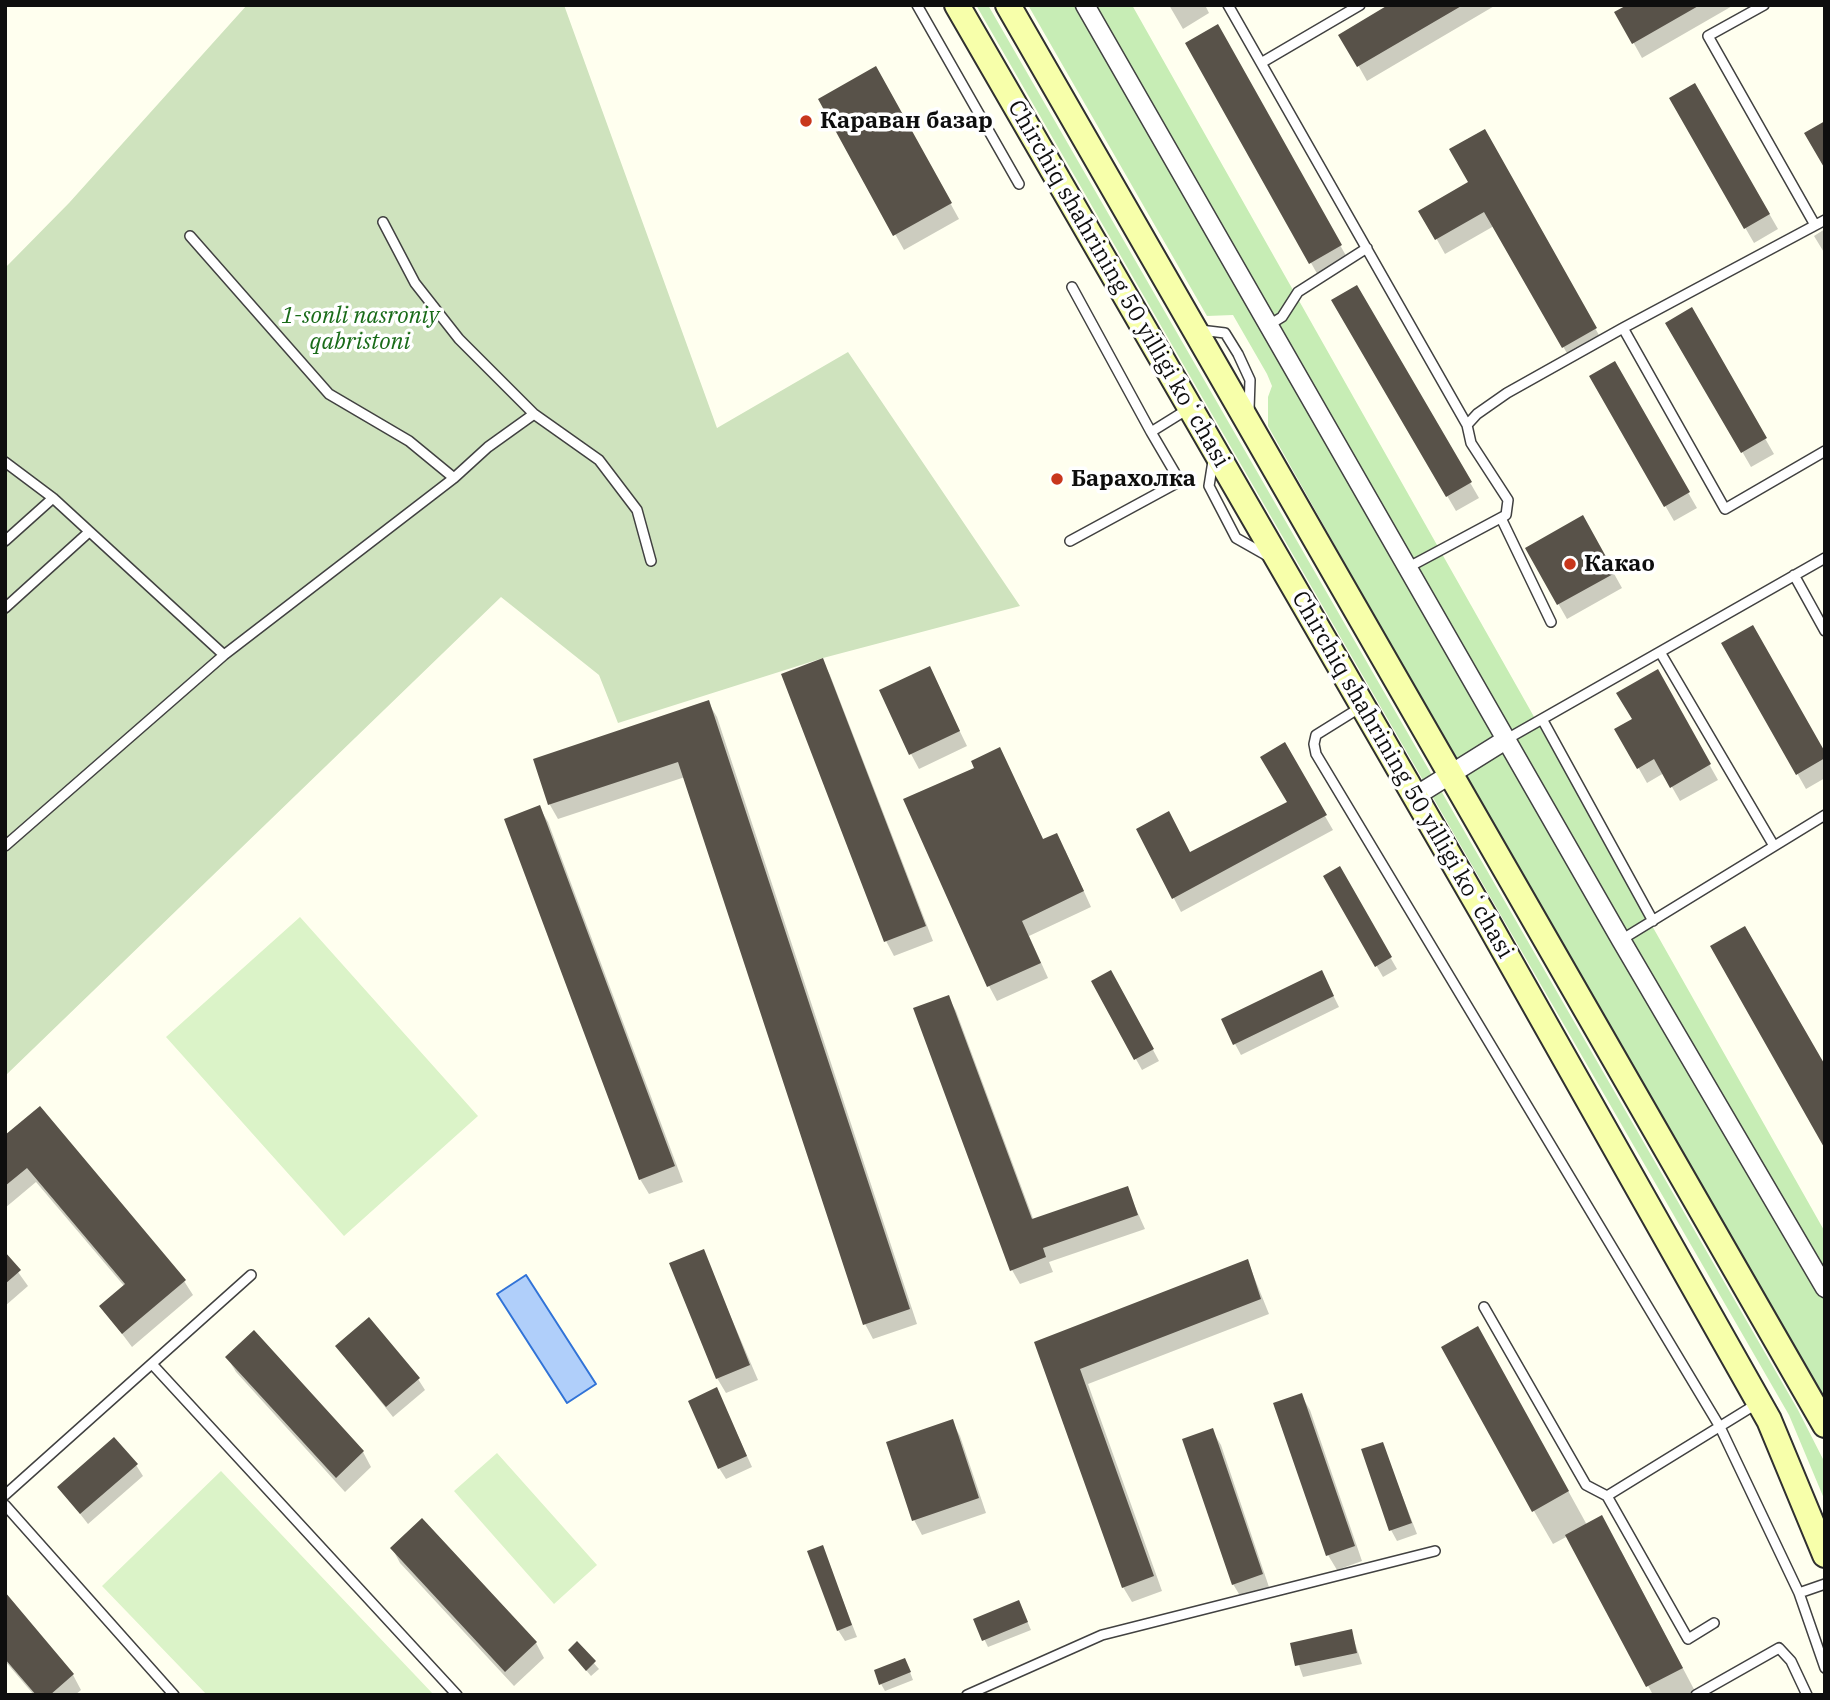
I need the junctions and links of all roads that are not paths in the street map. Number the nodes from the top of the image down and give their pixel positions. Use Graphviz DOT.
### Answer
graph roads {
  1 [pos="917,5"];
  2 [pos="957,5"];
  3 [pos="1008,5"];
  4 [pos="1085,5"];
  5 [pos="1228,5"];
  6 [pos="1360,5"];
  7 [pos="1764,5"];
  8 [pos="1261,63"];
  9 [pos="1019,184"];
  10 [pos="1825,220"];
  11 [pos="383,222"];
  12 [pos="1815,225"];
  13 [pos="190,236"];
  14 [pos="1367,248"];
  15 [pos="1072,286"];
  16 [pos="1269,325"];
  17 [pos="1623,328"];
  18 [pos="1189,408"];
  19 [pos="534,414"];
  20 [pos="1467,425"];
  21 [pos="1151,432"];
  22 [pos="1825,451"];
  23 [pos="5,462"];
  24 [pos="454,478"];
  25 [pos="53,498"];
  26 [pos="1501,518"];
  27 [pos="89,532"];
  28 [pos="5,541"];
  29 [pos="1070,541"];
  30 [pos="1825,558"];
  31 [pos="651,561"];
  32 [pos="1407,568"];
  33 [pos="1794,575"];
  34 [pos="5,608"];
  35 [pos="1551,622"];
  36 [pos="1825,631"];
  37 [pos="1660,652"];
  38 [pos="225,655"];
  39 [pos="1361,707"];
  40 [pos="1542,719"];
  41 [pos="1507,739"];
  42 [pos="1451,774"];
  43 [pos="1414,797"];
  44 [pos="1825,815"];
  45 [pos="5,846"];
  46 [pos="1774,846"];
  47 [pos="1653,921"];
  48 [pos="1621,940"];
  49 [pos="251,1275"];
  50 [pos="1825,1288"];
  51 [pos="1484,1307"];
  52 [pos="152,1364"];
  53 [pos="1759,1402"];
  54 [pos="1825,1424"];
  55 [pos="1720,1427"];
  56 [pos="5,1494"];
  57 [pos="1607,1496"];
  58 [pos="5,1505"];
  59 [pos="1435,1551"];
  60 [pos="1825,1555"];
  61 [pos="1825,1584"];
  62 [pos="1799,1593"];
  63 [pos="1714,1623"];
  64 [pos="1825,1668"];
  65 [pos="174,1695"];
  66 [pos="457,1695"];
  67 [pos="967,1695"];
  68 [pos="1696,1695"];
  69 [pos="1807,1695"];
  1 -- 9 [label="lane"];
  2 -- 18 [label="main road, Chirchiq shahrining 50 yilligi koʻchasi"];
  3 -- 42 [label="main road, Chirchiq shahrining 50 yilligi koʻchasi"];
  4 -- 16 [label="street"];
  5 -- 8 [label="lane"];
  6 -- 8 [label="lane"];
  7 -- 12 [label="lane"];
  8 -- 14 [label="lane"];
  10 -- 12 [label="lane"];
  11 -- 19 [label="lane"];
  12 -- 17 [label="lane"];
  13 -- 24 [label="lane"];
  14 -- 16 [label="lane"];
  14 -- 20 [label="lane"];
  15 -- 21 [label="lane"];
  16 -- 32 [label="street"];
  17 -- 20 [label="lane"];
  17 -- 22 [label="lane"];
  18 -- 21 [label="lane"];
  18 -- 39 [label="main road, Chirchiq shahrining 50 yilligi koʻchasi"];
  19 -- 24 [label="lane"];
  19 -- 31 [label="lane"];
  20 -- 26 [label="lane"];
  21 -- 29 [label="lane"];
  23 -- 25 [label="lane"];
  24 -- 38 [label="lane"];
  25 -- 27 [label="lane"];
  25 -- 28 [label="lane"];
  26 -- 32 [label="lane"];
  26 -- 35 [label="lane"];
  27 -- 34 [label="lane"];
  27 -- 38 [label="lane"];
  30 -- 33 [label="lane"];
  32 -- 41 [label="street"];
  33 -- 36 [label="lane"];
  33 -- 37 [label="lane"];
  37 -- 40 [label="lane"];
  37 -- 46 [label="lane"];
  38 -- 45 [label="lane"];
  39 -- 43 [label="main road, Chirchiq shahrining 50 yilligi koʻchasi"];
  39 -- 55 [label="lane"];
  40 -- 41 [label="lane"];
  40 -- 47 [label="lane"];
  41 -- 42 [label="street"];
  41 -- 48 [label="street"];
  42 -- 43 [label="street"];
  42 -- 54 [label="main road, Chirchiq shahrining 50 yilligi koʻchasi"];
  43 -- 53 [label="main road, Chirchiq shahrining 50 yilligi koʻchasi"];
  44 -- 46 [label="lane"];
  46 -- 47 [label="lane"];
  47 -- 48 [label="lane"];
  48 -- 50 [label="street"];
  49 -- 52 [label="lane"];
  51 -- 57 [label="lane"];
  52 -- 56 [label="lane"];
  52 -- 66 [label="lane"];
  53 -- 55 [label="lane"];
  53 -- 60 [label="main road, Chirchiq shahrining 50 yilligi koʻchasi"];
  55 -- 57 [label="lane"];
  55 -- 62 [label="lane"];
  57 -- 63 [label="lane"];
  58 -- 65 [label="lane"];
  59 -- 67 [label="lane"];
  61 -- 62 [label="lane"];
  62 -- 64 [label="lane"];
  68 -- 69 [label="lane"];
}
